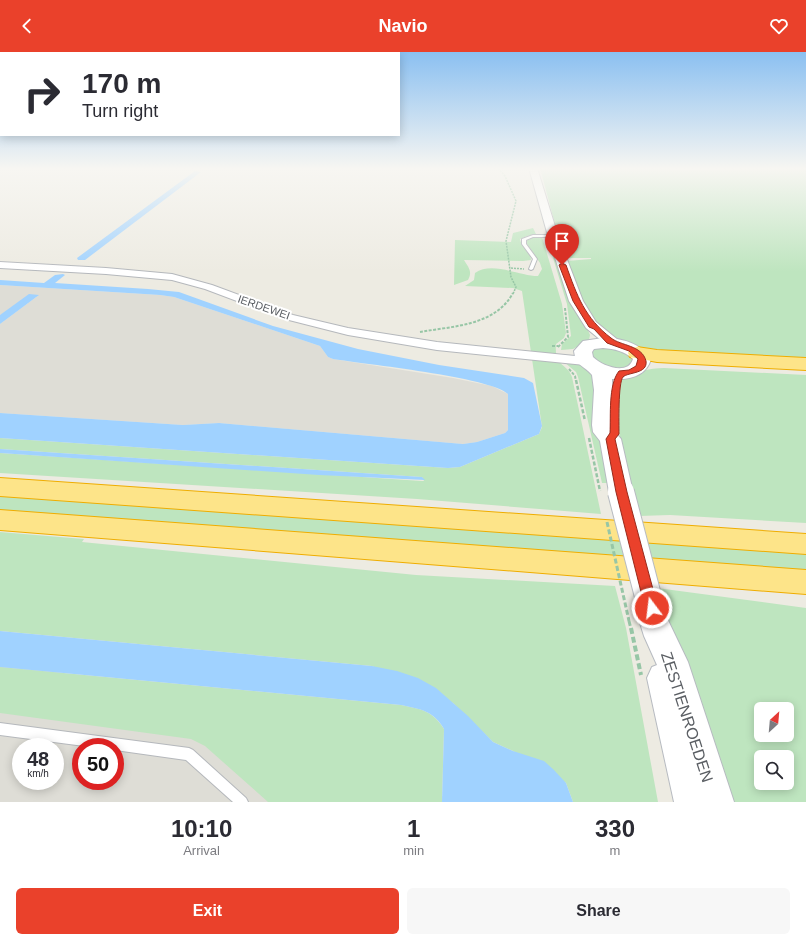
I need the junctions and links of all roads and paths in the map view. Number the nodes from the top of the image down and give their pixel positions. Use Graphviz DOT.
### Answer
graph roads {
  1 [pos="516,203"];
  2 [pos="543,203"];
  3 [pos="553,236"];
  4 [pos="0,265"];
  5 [pos="511,268"];
  6 [pos="531,269"];
  7 [pos="591,325"];
  8 [pos="416,333"];
  9 [pos="613,343"];
  10 [pos="590,356"];
  11 [pos="639,359"];
  12 [pos="806,364"];
  13 [pos="566,367"];
  14 [pos="806,370"];
  15 [pos="622,373"];
  16 [pos="586,423"];
  17 [pos="587,430"];
  18 [pos="610,439"];
  19 [pos="0,487"];
  20 [pos="608,494"];
  21 [pos="605,514"];
  22 [pos="0,520"];
  23 [pos="734,539"];
  24 [pos="806,540"];
  25 [pos="806,544"];
  26 [pos="670,573"];
  27 [pos="806,582"];
  28 [pos="806,595"];
  29 [pos="648,626"];
  30 [pos="0,729"];
  31 [pos="242,802"];
  32 [pos="694,802"];
  33 [pos="715,802"];
  1 -- 5 [label="path"];
  2 -- 3 [label="street"];
  3 -- 6 [label="lane"];
  3 -- 7 [label="street"];
  4 -- 10 [label="street, IERDEWEI"];
  5 -- 6 [label="path"];
  5 -- 8 [label="path"];
  7 -- 9 [label="street"];
  7 -- 10 [label="street"];
  9 -- 10 [label="main road"];
  9 -- 11 [label="main road"];
  10 -- 15 [label="main road"];
  10 -- 18 [label="main road"];
  11 -- 12 [label="highway"];
  11 -- 14 [label="highway"];
  11 -- 15 [label="main road"];
  13 -- 16 [label="path"];
  15 -- 18 [label="main road"];
  17 -- 20 [label="path"];
  18 -- 20 [label="main road"];
  19 -- 23 [label="highway"];
  20 -- 29 [label="main road, bridge"];
  21 -- 29 [label="path, bridge"];
  22 -- 26 [label="highway"];
  23 -- 24 [label="highway"];
  23 -- 25 [label="highway"];
  26 -- 27 [label="highway"];
  26 -- 28 [label="highway"];
  29 -- 32 [label="main road, ZESTIENROEDEN"];
  29 -- 33 [label="main road, ZESTIENROEDEN"];
  30 -- 31 [label="lane"];
}
